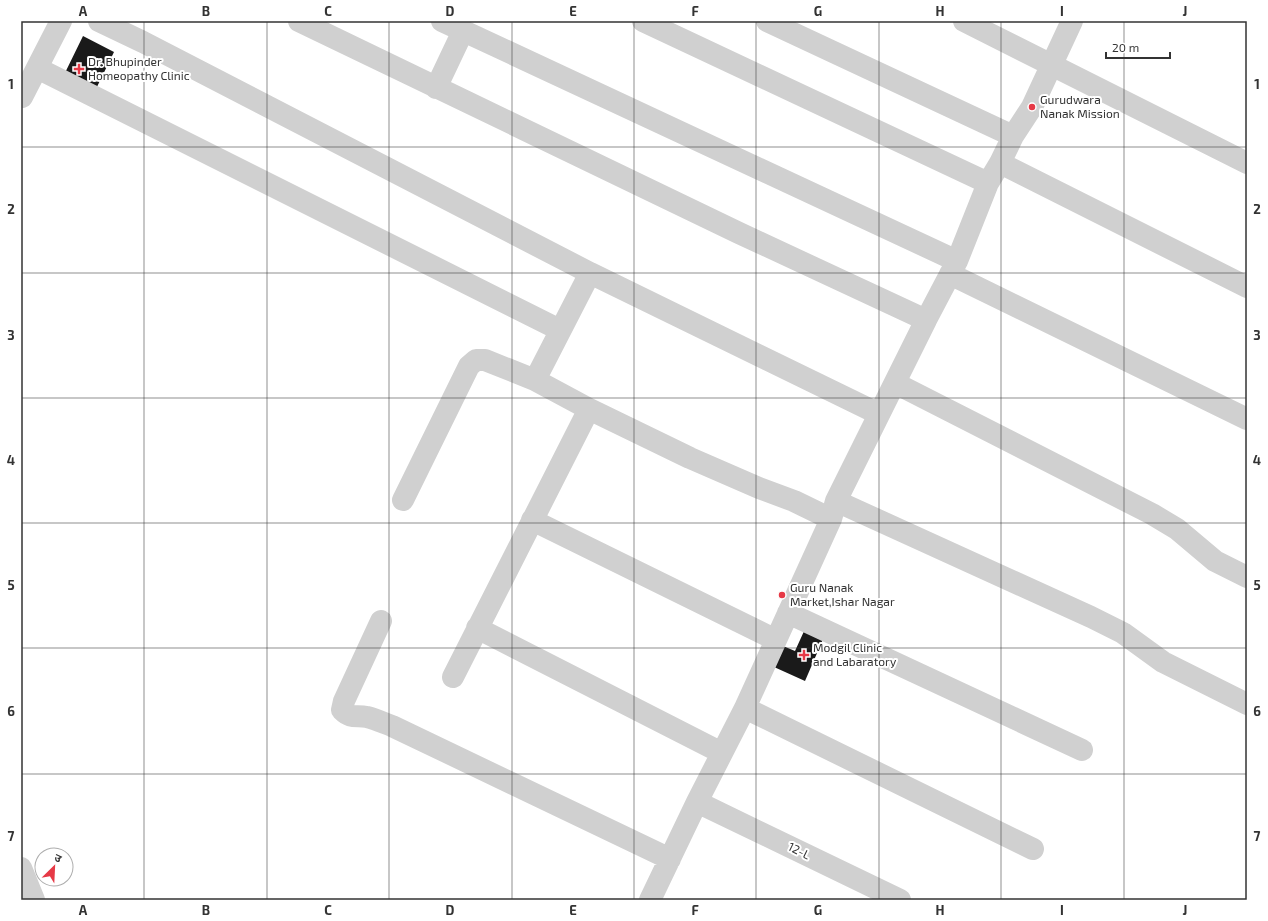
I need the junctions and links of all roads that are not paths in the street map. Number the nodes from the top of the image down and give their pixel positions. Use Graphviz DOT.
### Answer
graph roads {
  1 [pos="61,21"];
  2 [pos="99,21"];
  3 [pos="299,21"];
  4 [pos="442,21"];
  5 [pos="643,21"];
  6 [pos="767,21"];
  7 [pos="964,21"];
  8 [pos="1072,21"];
  9 [pos="464,32"];
  10 [pos="1052,64"];
  11 [pos="37,68"];
  12 [pos="436,88"];
  13 [pos="22,97"];
  14 [pos="1013,136"];
  15 [pos="1000,163"];
  16 [pos="1247,163"];
  17 [pos="988,183"];
  18 [pos="954,268"];
  19 [pos="590,273"];
  20 [pos="1247,287"];
  21 [pos="926,320"];
  22 [pos="560,330"];
  23 [pos="535,380"];
  24 [pos="895,383"];
  25 [pos="589,409"];
  26 [pos="879,414"];
  27 [pos="1247,419"];
  28 [pos="403,500"];
  29 [pos="834,510"];
  30 [pos="532,520"];
  31 [pos="1247,577"];
  32 [pos="788,613"];
  33 [pos="381,621"];
  34 [pos="477,628"];
  35 [pos="776,640"];
  36 [pos="453,677"];
  37 [pos="1247,704"];
  38 [pos="745,708"];
  39 [pos="1082,750"];
  40 [pos="722,753"];
  41 [pos="697,802"];
  42 [pos="1033,849"];
  43 [pos="670,859"];
  44 [pos="21,868"];
  45 [pos="34,900"];
  46 [pos="650,900"];
  47 [pos="900,900"];
  1 -- 11 [label="street"];
  2 -- 19 [label="street"];
  3 -- 12 [label="street"];
  4 -- 9 [label="street"];
  5 -- 17 [label="street"];
  6 -- 14 [label="street"];
  7 -- 10 [label="street"];
  8 -- 10 [label="street"];
  9 -- 12 [label="street"];
  9 -- 18 [label="street"];
  10 -- 14 [label="street"];
  10 -- 16 [label="street"];
  11 -- 13 [label="street"];
  11 -- 22 [label="street"];
  12 -- 21 [label="street"];
  14 -- 15 [label="street"];
  15 -- 17 [label="street"];
  15 -- 20 [label="street"];
  17 -- 18 [label="street"];
  18 -- 21 [label="street"];
  18 -- 27 [label="street"];
  19 -- 22 [label="street"];
  19 -- 26 [label="street"];
  21 -- 24 [label="street"];
  22 -- 23 [label="street"];
  23 -- 25 [label="street"];
  23 -- 28 [label="street"];
  24 -- 26 [label="street"];
  24 -- 31 [label="street"];
  25 -- 29 [label="street"];
  25 -- 30 [label="street"];
  26 -- 29 [label="street"];
  29 -- 32 [label="street"];
  29 -- 37 [label="street"];
  30 -- 34 [label="street"];
  30 -- 35 [label="street"];
  32 -- 35 [label="street"];
  32 -- 39 [label="street"];
  33 -- 43 [label="street"];
  34 -- 36 [label="street"];
  34 -- 40 [label="street"];
  35 -- 38 [label="street"];
  38 -- 40 [label="street"];
  38 -- 42 [label="street"];
  40 -- 41 [label="street"];
  41 -- 43 [label="street"];
  41 -- 47 [label="street, 12-L"];
  43 -- 46 [label="street"];
  44 -- 45 [label="street"];
}
